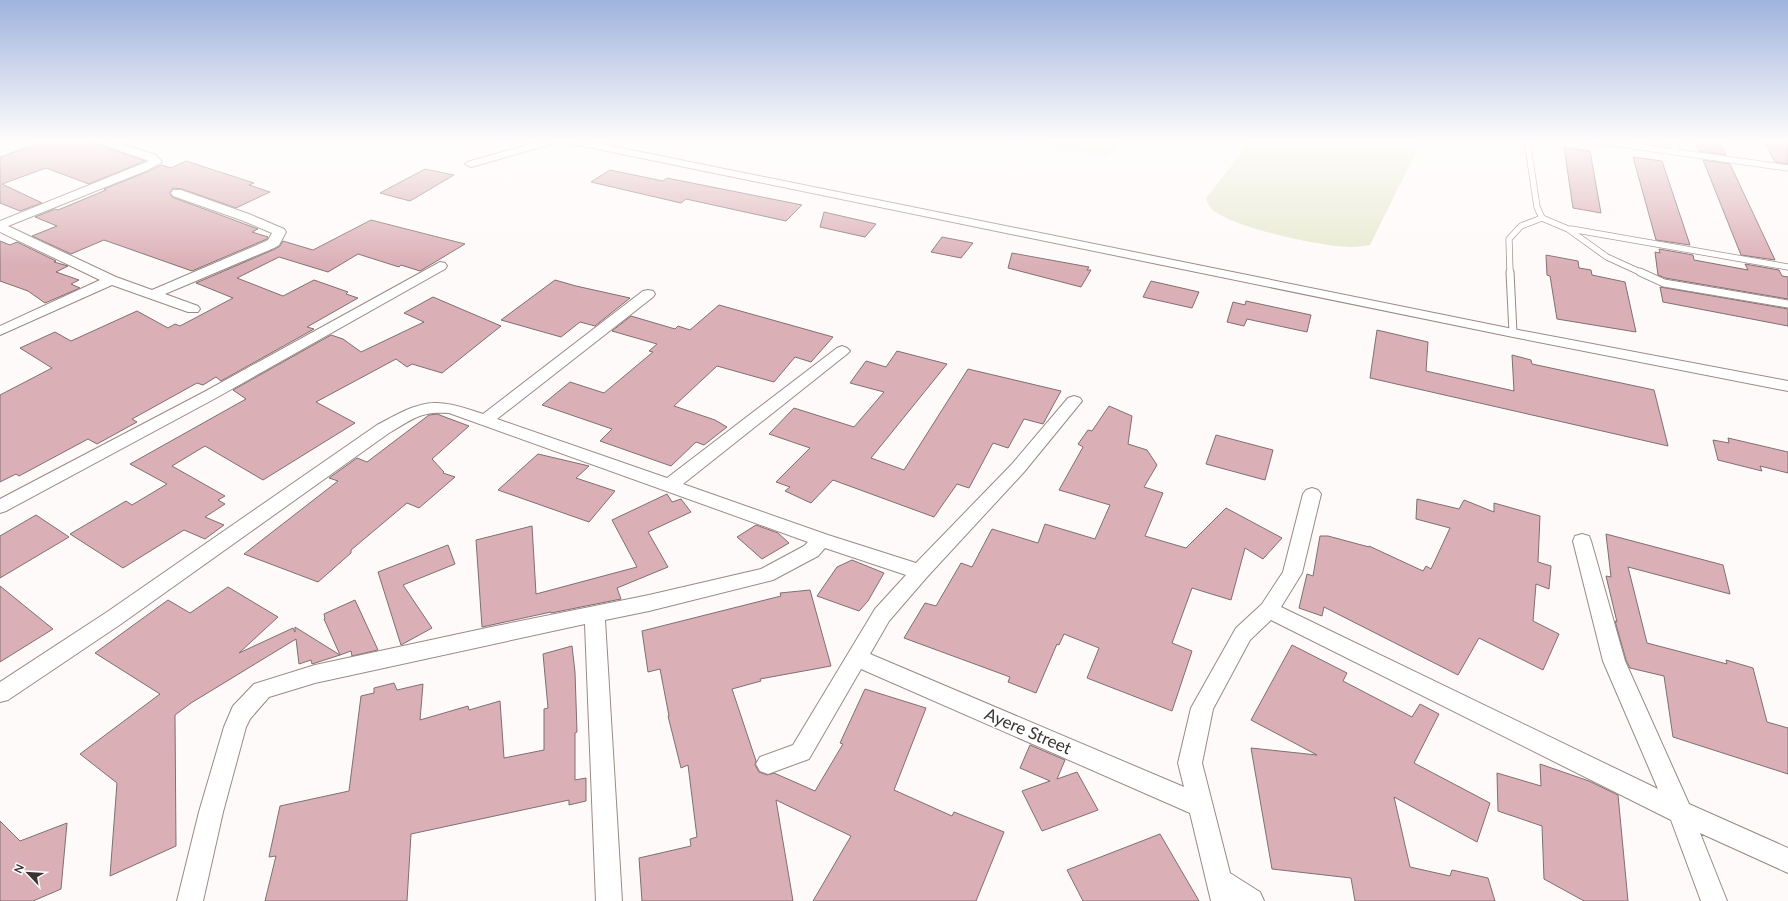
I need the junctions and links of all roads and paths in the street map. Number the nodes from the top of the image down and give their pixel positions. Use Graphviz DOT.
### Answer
graph roads {
  1 [pos="109,182"];
  2 [pos="774,182"];
  3 [pos="1533,182"];
  4 [pos="177,193"];
  5 [pos="1542,218"];
  6 [pos="0,226"];
  7 [pos="1568,229"];
  8 [pos="440,266"];
  9 [pos="1788,267"];
  10 [pos="111,280"];
  11 [pos="154,294"];
  12 [pos="648,294"];
  13 [pos="1788,304"];
  14 [pos="194,309"];
  15 [pos="0,331"];
  16 [pos="1513,333"];
  17 [pos="842,351"];
  18 [pos="1788,386"];
  19 [pos="1074,401"];
  20 [pos="485,420"];
  21 [pos="670,485"];
  22 [pos="1312,494"];
  23 [pos="0,506"];
  24 [pos="821,540"];
  25 [pos="1582,541"];
  26 [pos="920,572"];
  27 [pos="1269,610"];
  28 [pos="595,614"];
  29 [pos="856,658"];
  30 [pos="0,693"];
  31 [pos="768,764"];
  32 [pos="1199,805"];
  33 [pos="1680,812"];
  34 [pos="1788,861"];
  35 [pos="1221,891"];
  36 [pos="190,901"];
  37 [pos="609,901"];
  38 [pos="1251,901"];
  39 [pos="1714,901"];
  1 -- 6 [label="street"];
  2 -- 16 [label="street"];
  3 -- 5 [label="lane"];
  4 -- 11 [label="street"];
  5 -- 7 [label="lane"];
  5 -- 16 [label="lane"];
  6 -- 10 [label="street"];
  7 -- 9 [label="lane"];
  7 -- 13 [label="lane"];
  8 -- 23 [label="street"];
  10 -- 11 [label="street"];
  10 -- 15 [label="street"];
  11 -- 14 [label="street"];
  12 -- 20 [label="street"];
  16 -- 18 [label="street"];
  17 -- 21 [label="street"];
  19 -- 26 [label="street"];
  20 -- 21 [label="street"];
  20 -- 30 [label="street"];
  21 -- 24 [label="street"];
  22 -- 27 [label="street"];
  24 -- 26 [label="street"];
  24 -- 28 [label="street"];
  25 -- 33 [label="street"];
  26 -- 29 [label="street"];
  27 -- 32 [label="street"];
  27 -- 33 [label="street"];
  28 -- 36 [label="street"];
  28 -- 37 [label="street"];
  29 -- 31 [label="street"];
  29 -- 32 [label="street, Ayere Street"];
  32 -- 35 [label="street"];
  33 -- 34 [label="street"];
  33 -- 39 [label="street"];
  35 -- 38 [label="street"];
}
